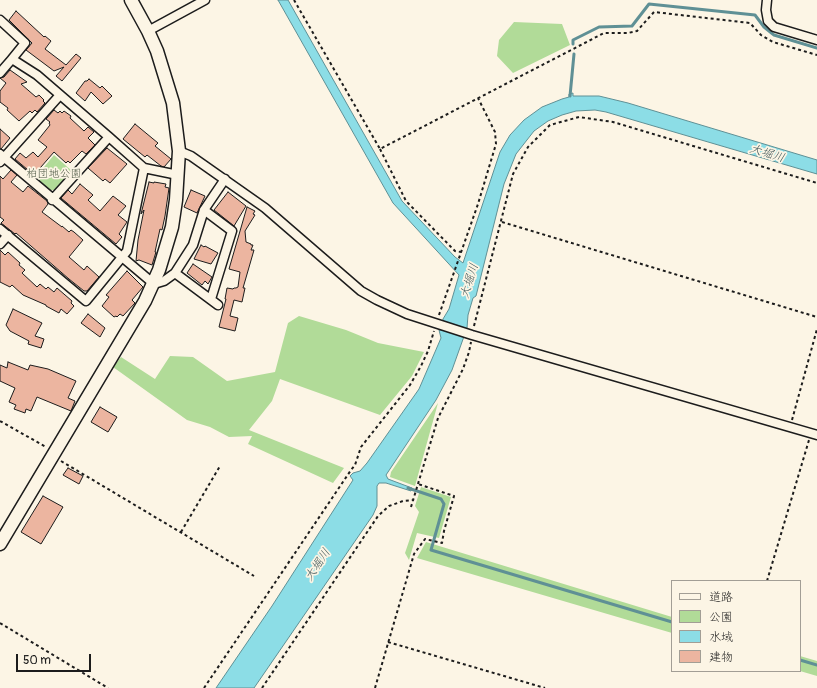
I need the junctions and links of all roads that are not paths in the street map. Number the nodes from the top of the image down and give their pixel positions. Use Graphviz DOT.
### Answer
graph roads {
  1 [pos="131,0"];
  2 [pos="205,0"];
  3 [pos="768,0"];
  4 [pos="0,20"];
  5 [pos="148,31"];
  6 [pos="817,40"];
  7 [pos="12,59"];
  8 [pos="0,73"];
  9 [pos="60,95"];
  10 [pos="109,137"];
  11 [pos="179,151"];
  12 [pos="1,158"];
  13 [pos="144,168"];
  14 [pos="178,175"];
  15 [pos="225,179"];
  16 [pos="52,200"];
  17 [pos="204,210"];
  18 [pos="0,229"];
  19 [pos="8,235"];
  20 [pos="0,244"];
  21 [pos="122,257"];
  22 [pos="175,273"];
  23 [pos="154,284"];
  24 [pos="211,299"];
  25 [pos="218,305"];
  26 [pos="814,434"];
  27 [pos="0,544"];
  1 -- 5 [label="street"];
  2 -- 5 [label="street"];
  3 -- 6 [label="street"];
  4 -- 7 [label="street"];
  5 -- 11 [label="street"];
  7 -- 8 [label="street"];
  7 -- 9 [label="street"];
  9 -- 10 [label="street"];
  9 -- 12 [label="street"];
  10 -- 13 [label="street"];
  10 -- 16 [label="street"];
  11 -- 14 [label="street"];
  11 -- 15 [label="street"];
  12 -- 16 [label="street"];
  13 -- 14 [label="street"];
  13 -- 21 [label="street"];
  14 -- 23 [label="street"];
  15 -- 17 [label="street"];
  15 -- 26 [label="street"];
  16 -- 21 [label="street"];
  17 -- 22 [label="street"];
  17 -- 24 [label="street"];
  18 -- 19 [label="street"];
  19 -- 20 [label="street"];
  19 -- 21 [label="street"];
  21 -- 23 [label="street"];
  22 -- 23 [label="street"];
  22 -- 24 [label="street"];
  23 -- 27 [label="street"];
  24 -- 25 [label="street"];
}
